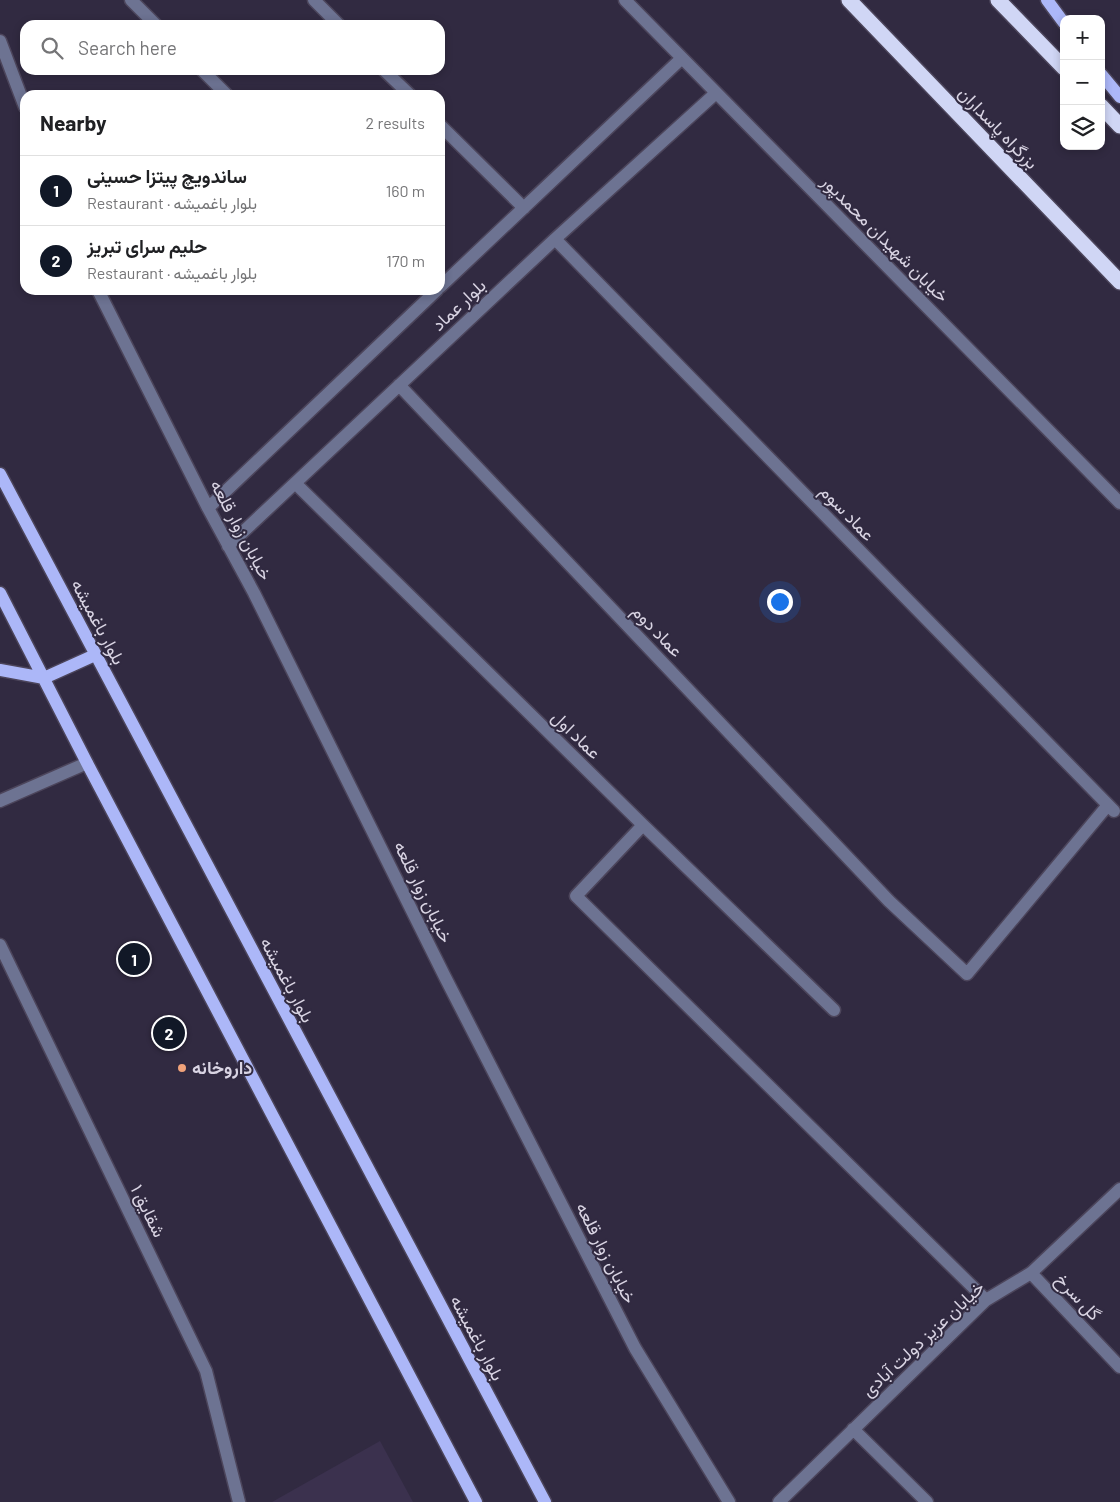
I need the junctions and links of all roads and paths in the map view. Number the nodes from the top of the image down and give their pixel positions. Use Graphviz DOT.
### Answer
graph roads {
  1 [pos="131,0"];
  2 [pos="314,0"];
  3 [pos="625,0"];
  4 [pos="849,0"];
  5 [pos="998,0"];
  6 [pos="1047,0"];
  7 [pos="1060,18"];
  8 [pos="151,20"];
  9 [pos="334,20"];
  10 [pos="0,41"];
  11 [pos="682,58"];
  12 [pos="1060,64"];
  13 [pos="207,75"];
  14 [pos="389,75"];
  15 [pos="1105,79"];
  16 [pos="222,90"];
  17 [pos="405,90"];
  18 [pos="716,93"];
  19 [pos="20,94"];
  20 [pos="1120,98"];
  21 [pos="1105,110"];
  22 [pos="1120,126"];
  23 [pos="445,130"];
  24 [pos="524,208"];
  25 [pos="554,239"];
  26 [pos="445,280"];
  27 [pos="1120,282"];
  28 [pos="101,295"];
  29 [pos="429,295"];
  30 [pos="399,385"];
  31 [pos="0,474"];
  32 [pos="295,483"];
  33 [pos="1120,503"];
  34 [pos="208,508"];
  35 [pos="228,546"];
  36 [pos="0,593"];
  37 [pos="95,655"];
  38 [pos="0,670"];
  39 [pos="44,678"];
  40 [pos="87,763"];
  41 [pos="0,800"];
  42 [pos="1111,808"];
  43 [pos="643,825"];
  44 [pos="0,945"];
  45 [pos="834,1010"];
  46 [pos="1120,1189"];
  47 [pos="1031,1273"];
  48 [pos="986,1300"];
  49 [pos="1120,1367"];
  50 [pos="853,1429"];
  51 [pos="239,1502"];
  52 [pos="476,1502"];
  53 [pos="545,1502"];
  54 [pos="729,1502"];
  55 [pos="779,1502"];
  56 [pos="926,1502"];
  1 -- 8 [label="street"];
  2 -- 9 [label="street"];
  3 -- 11 [label="street, خیابان شهیدان محمدپور"];
  4 -- 27 [label="highway, بزرگراه پاسداران"];
  5 -- 12 [label="highway"];
  6 -- 7 [label="main road"];
  10 -- 19 [label="street"];
  11 -- 18 [label="street, خیابان شهیدان محمدپور"];
  11 -- 24 [label="street, بلوار عماد"];
  13 -- 16 [label="street"];
  14 -- 17 [label="street"];
  15 -- 20 [label="main road"];
  18 -- 25 [label="street, بلوار عماد"];
  18 -- 33 [label="street, خیابان شهیدان محمدپور"];
  21 -- 22 [label="highway"];
  23 -- 24 [label="street"];
  24 -- 26 [label="street, بلوار عماد"];
  25 -- 30 [label="street, بلوار عماد"];
  25 -- 42 [label="street, عماد سوم"];
  28 -- 34 [label="street, خیابان زوار قلعه"];
  29 -- 34 [label="street, بلوار عماد"];
  30 -- 32 [label="street, بلوار عماد"];
  30 -- 42 [label="street, عماد دوم"];
  31 -- 37 [label="main road, بلوار باغمیشه"];
  32 -- 35 [label="street, بلوار عماد"];
  32 -- 43 [label="street, عماد اول"];
  34 -- 35 [label="street, خیابان زوار قلعه"];
  35 -- 54 [label="street, خیابان زوار قلعه"];
  36 -- 39 [label="main road"];
  37 -- 39 [label="main road"];
  37 -- 53 [label="main road, بلوار باغمیشه"];
  38 -- 39 [label="main road"];
  39 -- 40 [label="main road"];
  40 -- 41 [label="street"];
  40 -- 52 [label="main road"];
  43 -- 45 [label="street, عماد اول"];
  43 -- 48 [label="street"];
  44 -- 51 [label="street, شقایق ۱"];
  46 -- 47 [label="street, خیابان عزیز دولت آبادی"];
  47 -- 48 [label="street, خیابان عزیز دولت آبادی"];
  47 -- 49 [label="street, گل سرخ"];
  48 -- 50 [label="street, خیابان عزیز دولت آبادی"];
  50 -- 55 [label="street, خیابان عزیز دولت آبادی"];
  50 -- 56 [label="street"];
}
